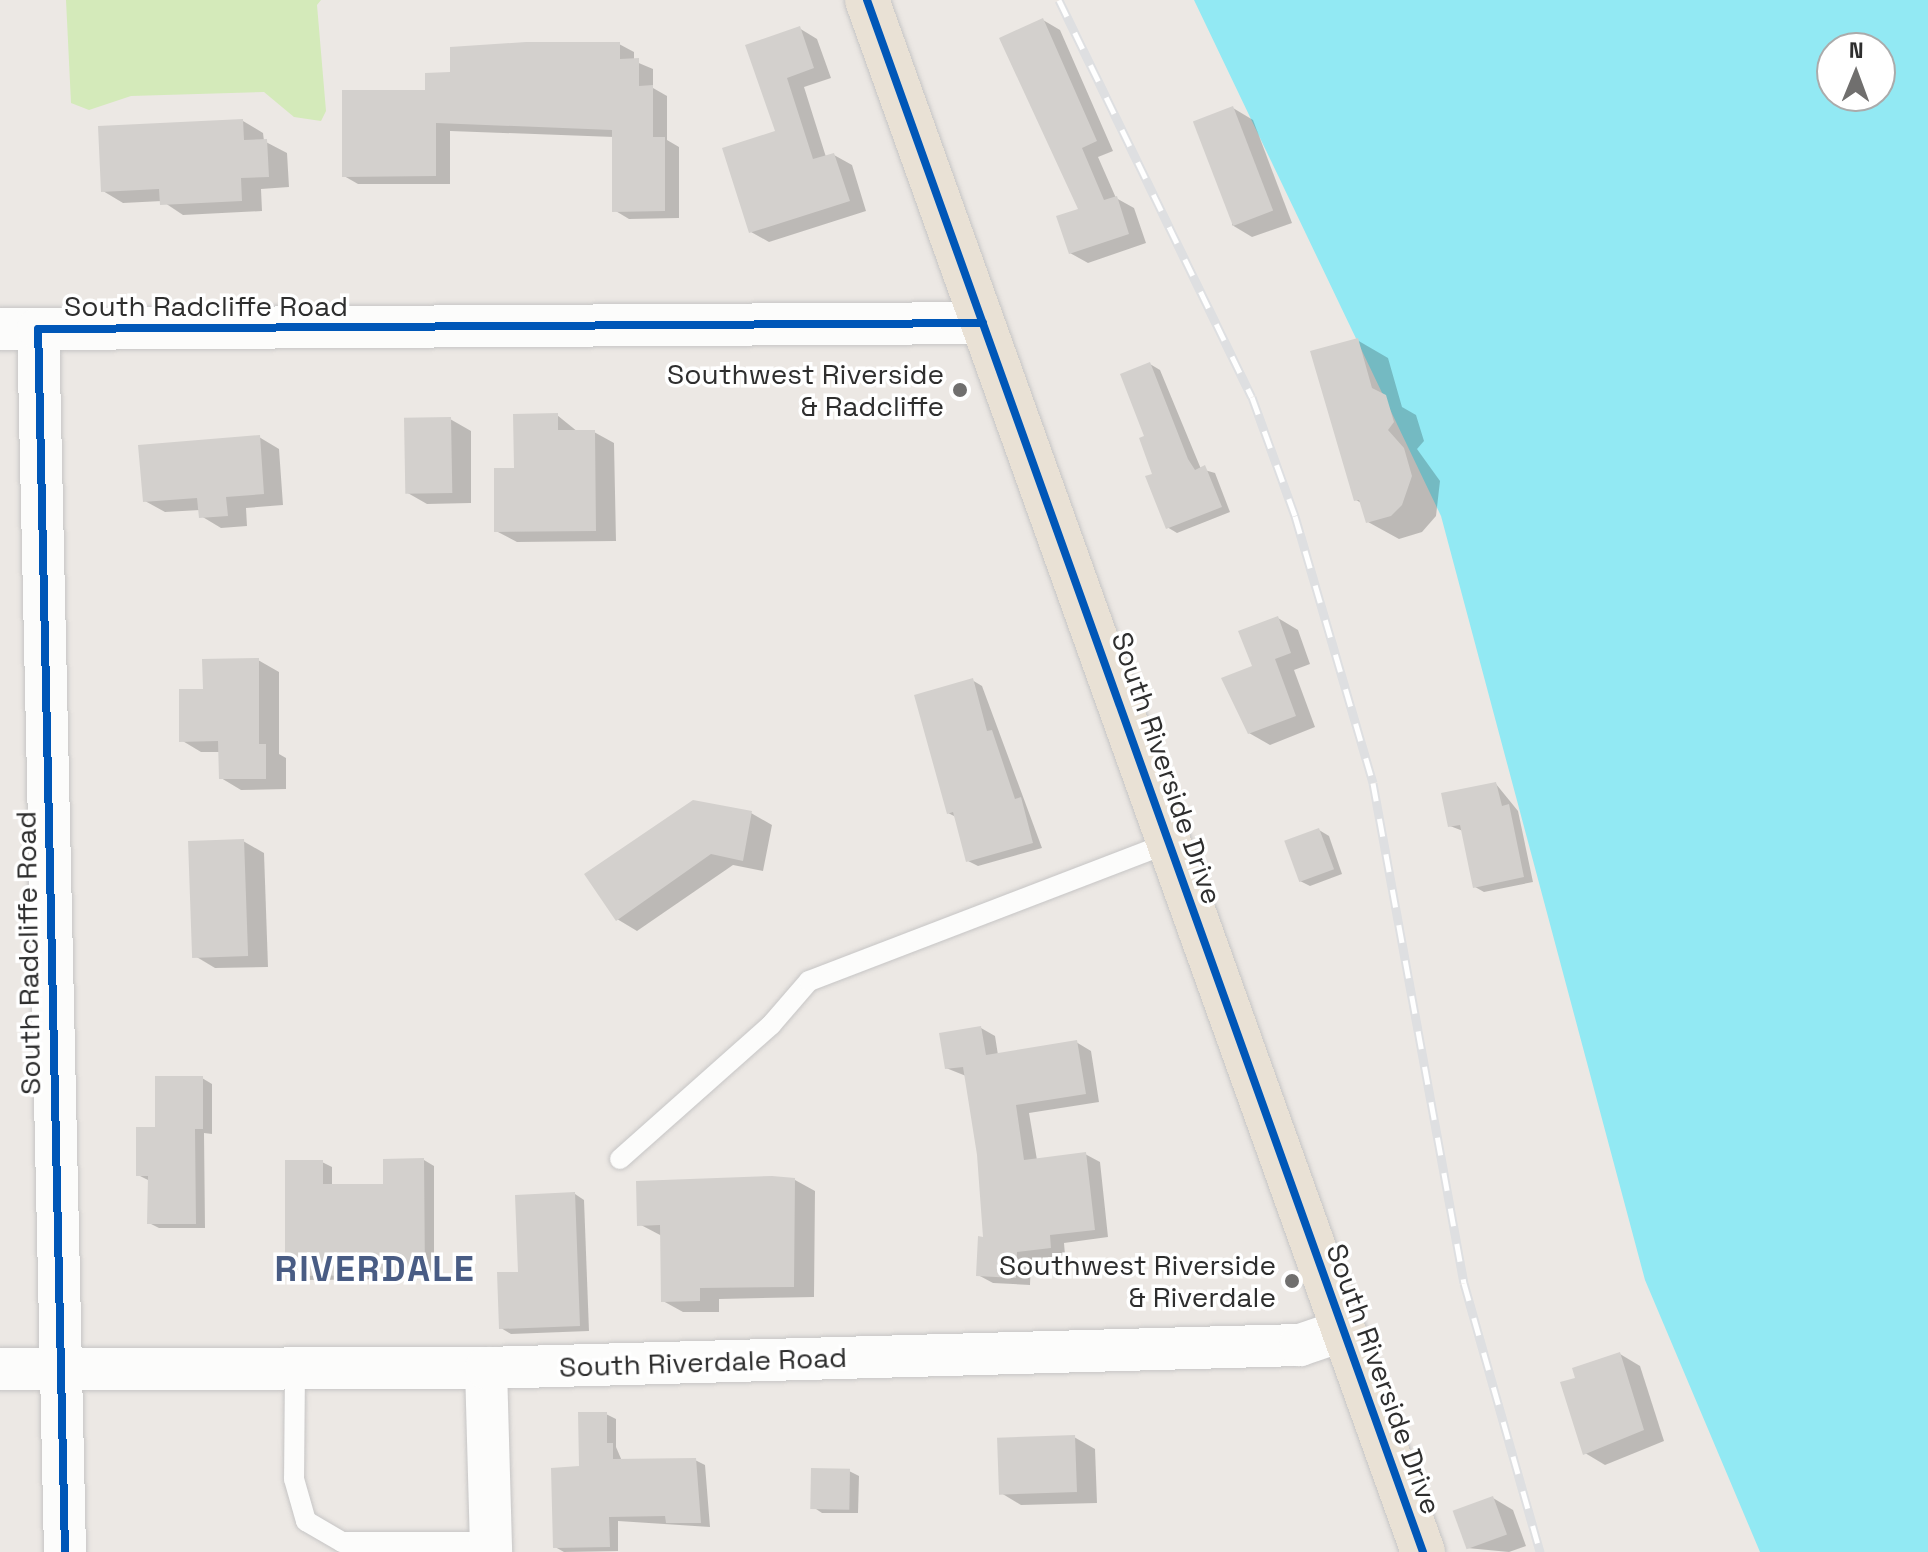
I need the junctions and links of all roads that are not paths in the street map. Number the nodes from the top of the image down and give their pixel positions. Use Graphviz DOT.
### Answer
graph roads {
  1 [pos="867,0"];
  2 [pos="983,323"];
  3 [pos="19,329"];
  4 [pos="1169,843"];
  5 [pos="620,1159"];
  6 [pos="1344,1330"];
  7 [pos="486,1368"];
  8 [pos="0,1369"];
  9 [pos="59,1369"];
  10 [pos="295,1369"];
  11 [pos="490,1547"];
  12 [pos="65,1552"];
  13 [pos="1423,1552"];
  1 -- 2 [label="main road, South Riverside Drive"];
  2 -- 3 [label="street, South Radcliffe Road"];
  2 -- 4 [label="main road, South Riverside Drive"];
  3 -- 9 [label="street, South Radcliffe Road"];
  4 -- 5 [label="lane"];
  4 -- 6 [label="main road, South Riverside Drive"];
  6 -- 7 [label="street, South Riverdale Road"];
  6 -- 13 [label="main road, South Riverside Drive"];
  7 -- 10 [label="street, South Riverdale Road"];
  7 -- 11 [label="street"];
  8 -- 9 [label="street"];
  9 -- 10 [label="street, South Riverdale Road"];
  9 -- 12 [label="street, South Radcliffe Road"];
  10 -- 11 [label="lane"];
}
